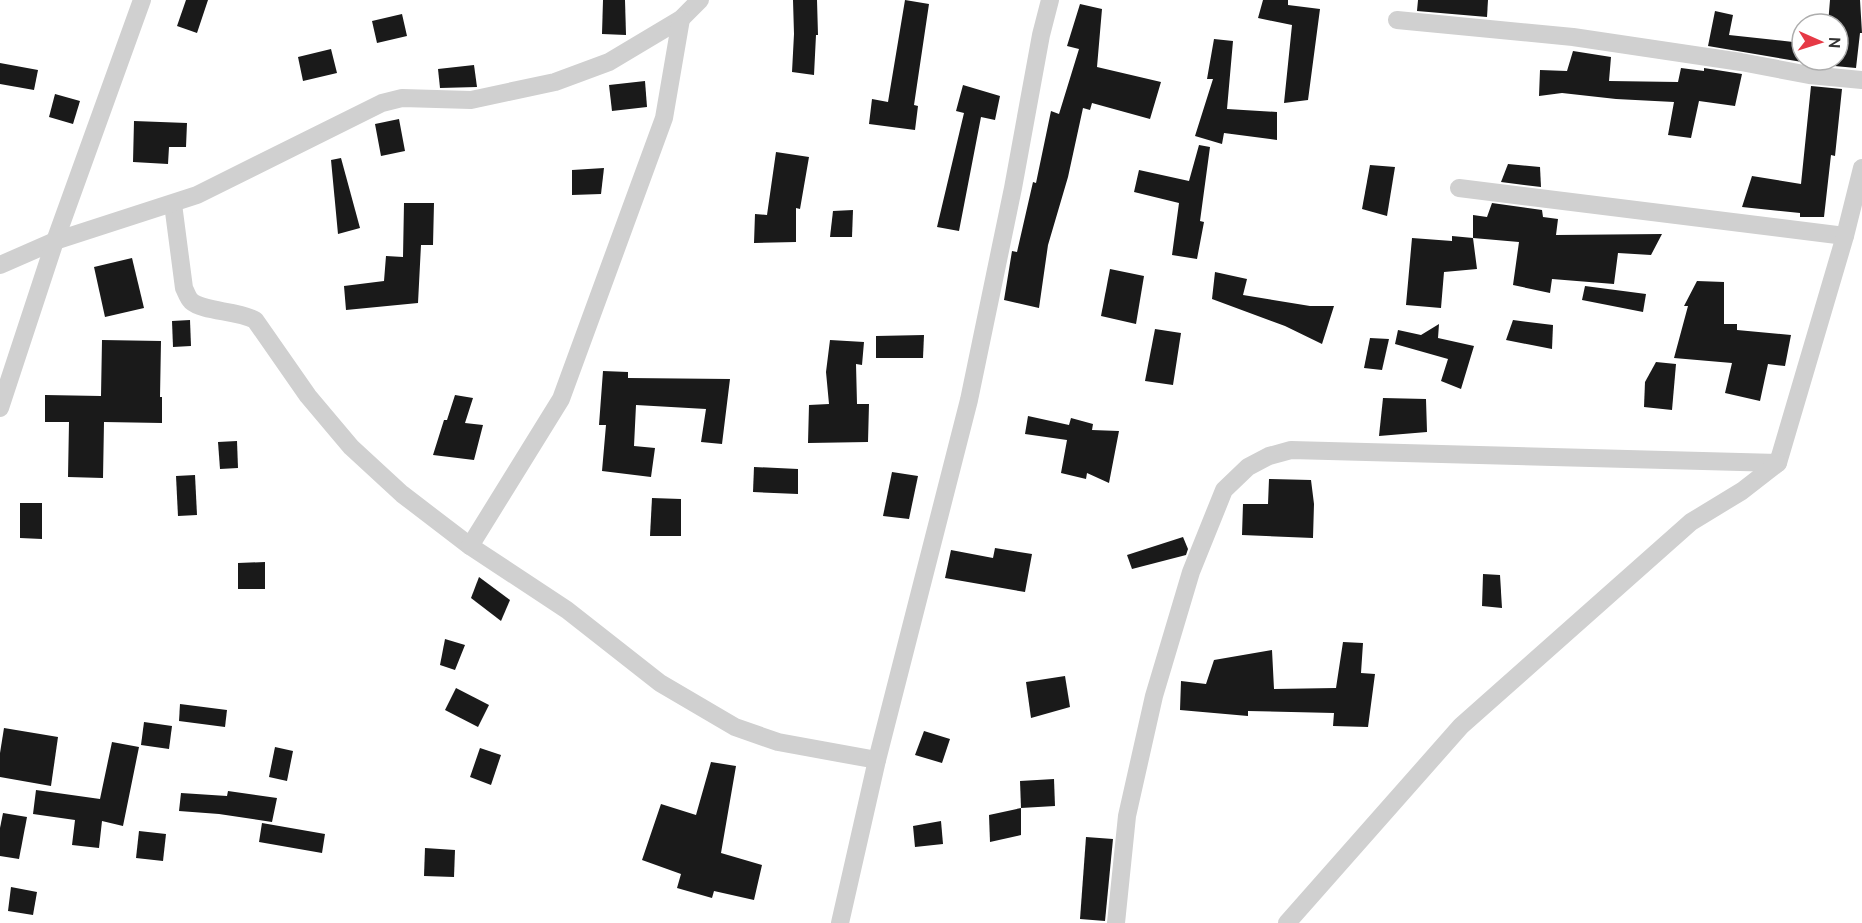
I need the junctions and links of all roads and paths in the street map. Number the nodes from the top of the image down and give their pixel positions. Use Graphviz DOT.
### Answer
graph roads {
  1 [pos="142,0"];
  2 [pos="700,0"];
  3 [pos="1050,0"];
  4 [pos="681,19"];
  5 [pos="1396,20"];
  6 [pos="1862,80"];
  7 [pos="1862,168"];
  8 [pos="1459,188"];
  9 [pos="173,204"];
  10 [pos="1845,236"];
  11 [pos="55,241"];
  12 [pos="0,265"];
  13 [pos="0,408"];
  14 [pos="1778,463"];
  15 [pos="470,546"];
  16 [pos="877,760"];
  17 [pos="840,923"];
  18 [pos="1116,923"];
  19 [pos="1287,923"];
  1 -- 11 [label="street"];
  2 -- 4 [label="street"];
  3 -- 16 [label="street"];
  4 -- 9 [label="street"];
  4 -- 15 [label="street"];
  5 -- 6 [label="street"];
  7 -- 10 [label="street"];
  8 -- 10 [label="street"];
  9 -- 11 [label="street"];
  9 -- 15 [label="street"];
  10 -- 14 [label="street"];
  11 -- 12 [label="street"];
  11 -- 13 [label="street"];
  14 -- 18 [label="street"];
  14 -- 19 [label="street"];
  15 -- 16 [label="street"];
  16 -- 17 [label="street"];
}
